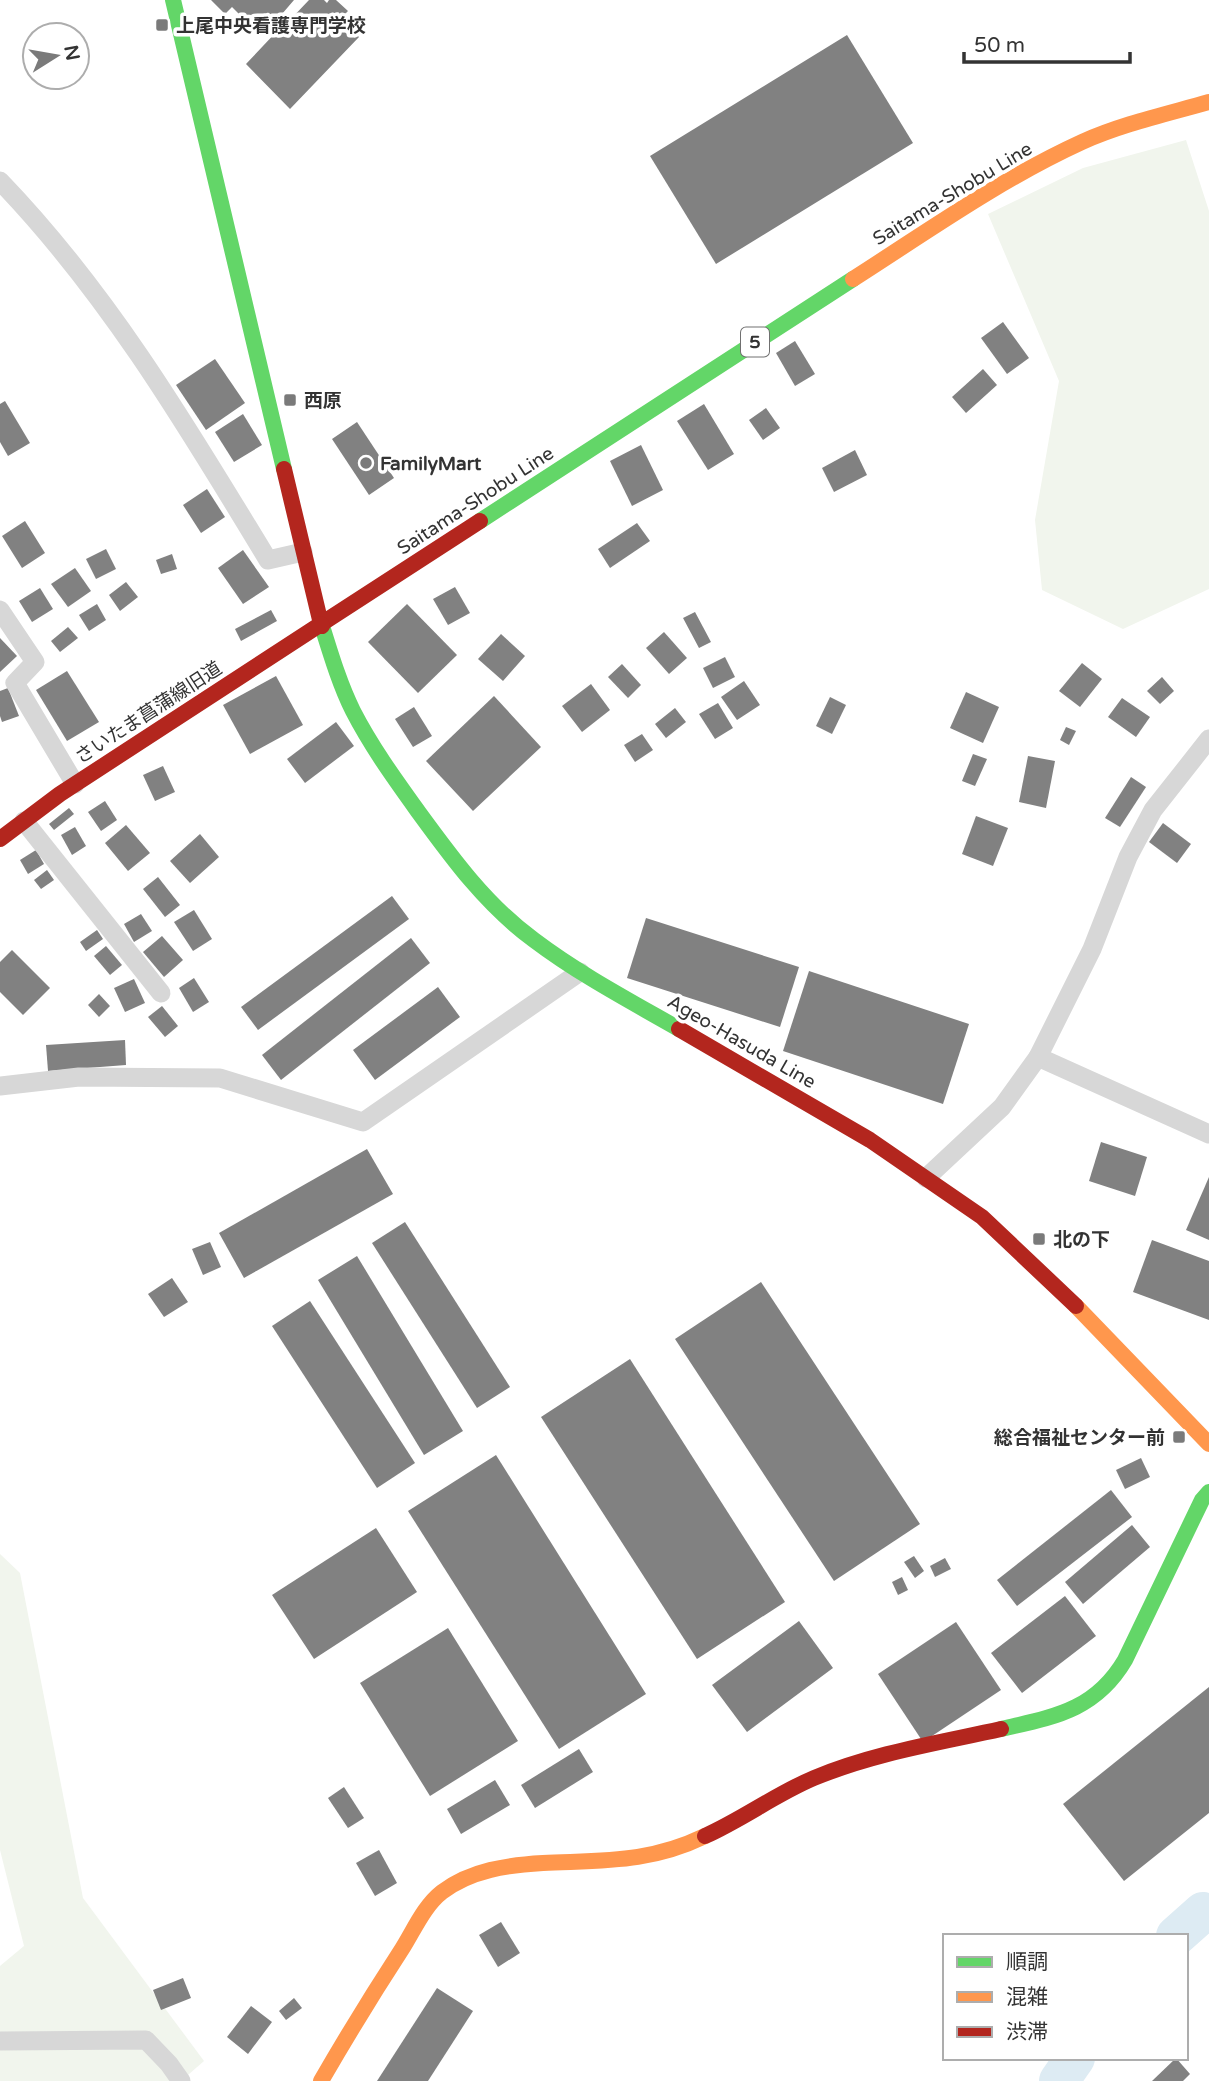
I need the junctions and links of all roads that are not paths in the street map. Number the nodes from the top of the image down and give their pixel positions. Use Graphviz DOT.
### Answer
graph roads {
  1 [pos="173,0"];
  2 [pos="1209,102"];
  3 [pos="0,181"];
  4 [pos="303,552"];
  5 [pos="0,610"];
  6 [pos="321,624"];
  7 [pos="1209,739"];
  8 [pos="75,784"];
  9 [pos="24,821"];
  10 [pos="0,839"];
  11 [pos="580,972"];
  12 [pos="161,993"];
  13 [pos="1038,1057"];
  14 [pos="0,1086"];
  15 [pos="1209,1135"];
  16 [pos="926,1178"];
  17 [pos="1209,1444"];
  18 [pos="1209,1492"];
  19 [pos="0,2041"];
  20 [pos="181,2081"];
  21 [pos="321,2081"];
  1 -- 4 [label="main road"];
  2 -- 6 [label="main road, Saitama-Shobu Line / 5"];
  3 -- 4 [label="street"];
  4 -- 6 [label="main road"];
  5 -- 8 [label="street"];
  6 -- 8 [label="main road, さいたま菖蒲線旧道"];
  6 -- 11 [label="main road, Ageo-Hasuda Line"];
  7 -- 13 [label="street"];
  8 -- 9 [label="main road, さいたま菖蒲線旧道"];
  9 -- 10 [label="main road, さいたま菖蒲線旧道"];
  9 -- 12 [label="street"];
  11 -- 14 [label="street"];
  11 -- 16 [label="main road, Ageo-Hasuda Line"];
  13 -- 15 [label="street"];
  13 -- 16 [label="street"];
  16 -- 17 [label="main road, Ageo-Hasuda Line"];
  18 -- 21 [label="main road"];
  19 -- 20 [label="street"];
}
